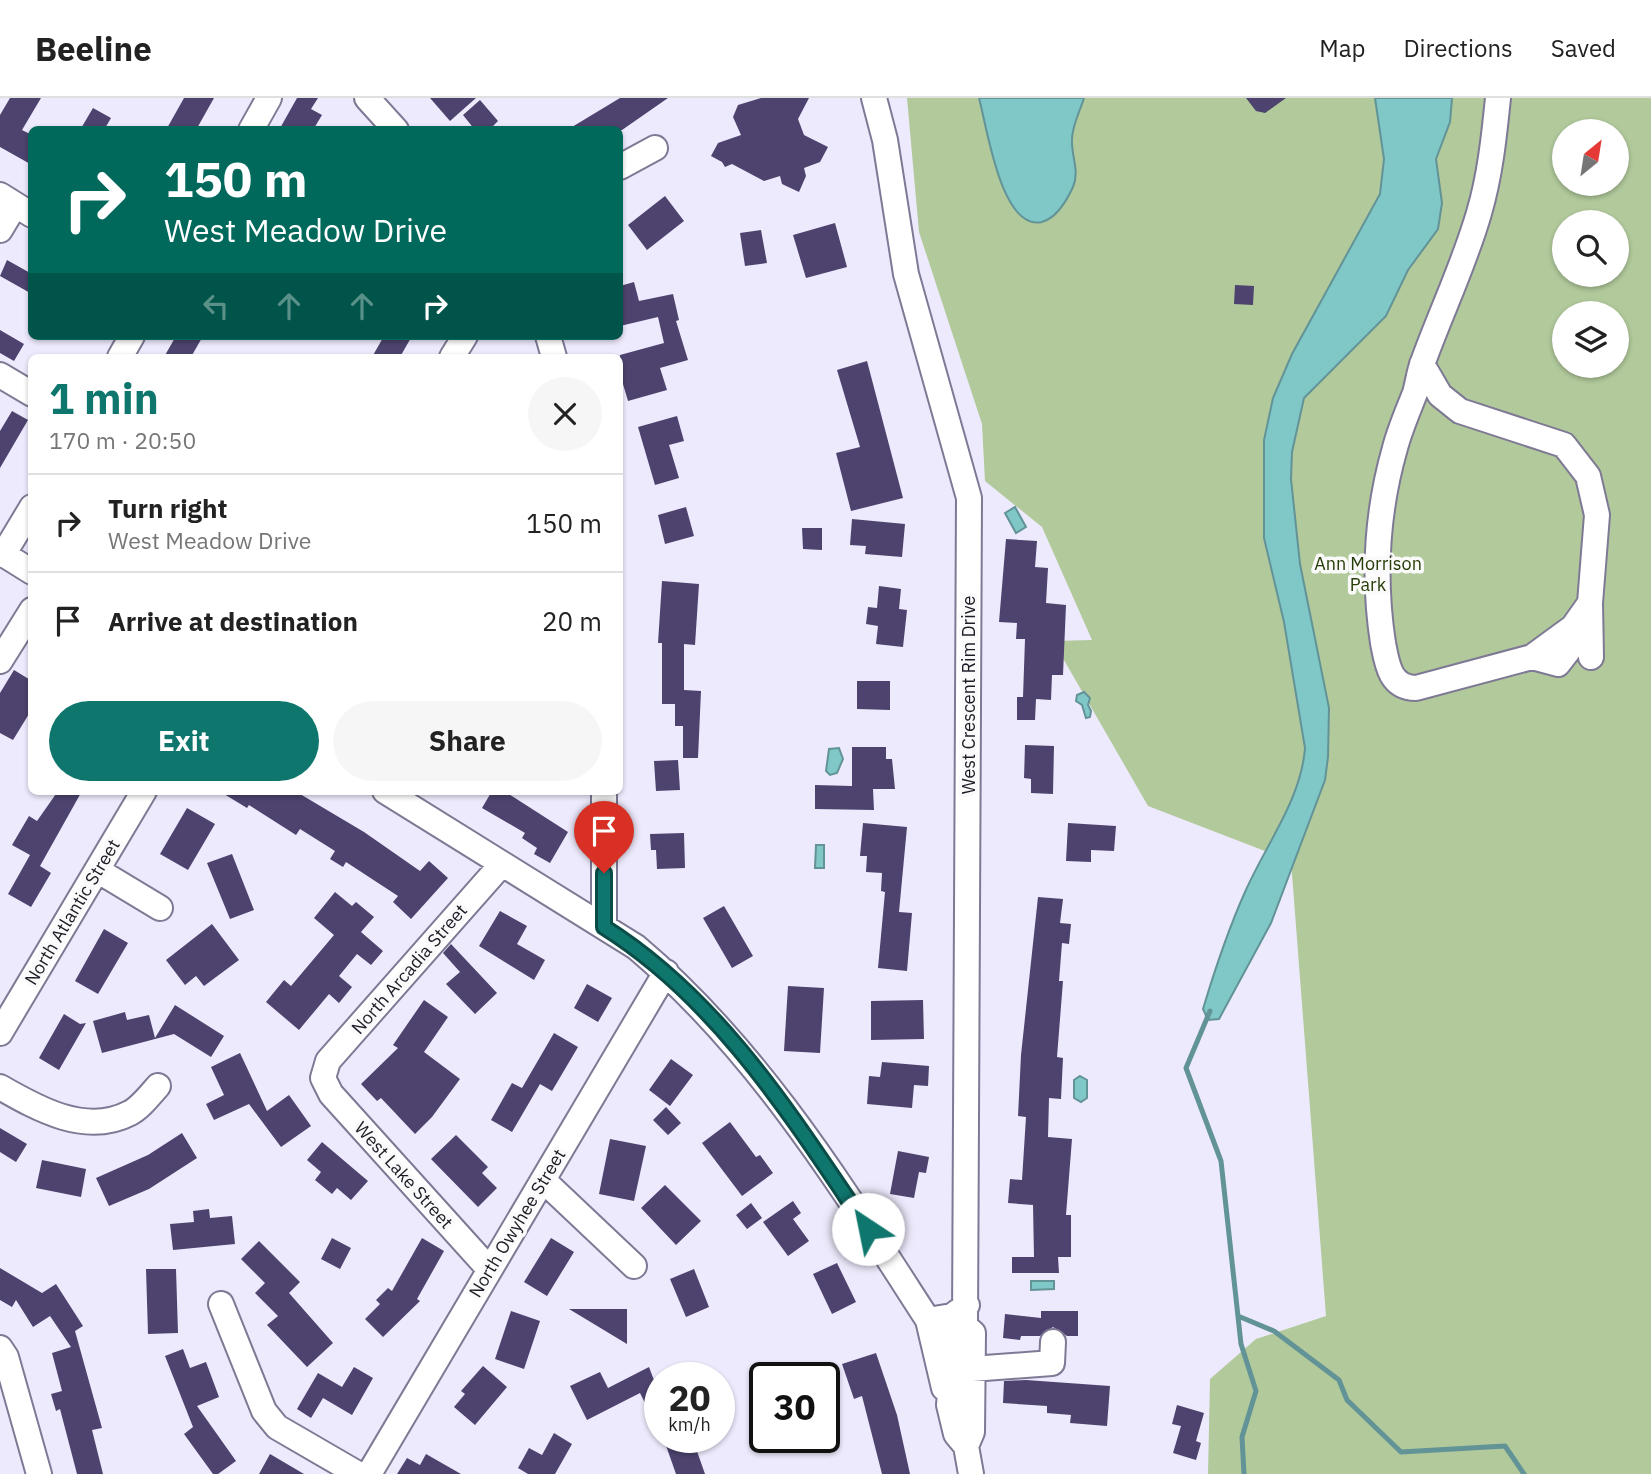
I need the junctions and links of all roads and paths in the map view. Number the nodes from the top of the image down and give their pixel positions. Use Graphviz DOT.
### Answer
graph roads {
  1 [pos="269,98"];
  2 [pos="367,98"];
  3 [pos="874,98"];
  4 [pos="1498,98"];
  5 [pos="253,126"];
  6 [pos="392,126"];
  7 [pos="655,148"];
  8 [pos="623,165"];
  9 [pos="16,205"];
  10 [pos="0,230"];
  11 [pos="1422,364"];
  12 [pos="0,375"];
  13 [pos="28,392"];
  14 [pos="28,513"];
  15 [pos="2,554"];
  16 [pos="28,570"];
  17 [pos="1591,614"];
  18 [pos="28,616"];
  19 [pos="1532,657"];
  20 [pos="0,661"];
  21 [pos="142,795"];
  22 [pos="391,795"];
  23 [pos="604,795"];
  24 [pos="502,864"];
  25 [pos="97,870"];
  26 [pos="160,908"];
  27 [pos="604,927"];
  28 [pos="666,972"];
  29 [pos="0,1033"];
  30 [pos="323,1078"];
  31 [pos="158,1086"];
  32 [pos="0,1087"];
  33 [pos="543,1180"];
  34 [pos="634,1266"];
  35 [pos="489,1269"];
  36 [pos="221,1304"];
  37 [pos="966,1315"];
  38 [pos="928,1320"];
  39 [pos="1052,1342"];
  40 [pos="0,1348"];
  41 [pos="963,1363"];
  42 [pos="948,1405"];
  43 [pos="966,1446"];
  44 [pos="39,1474"];
  45 [pos="358,1474"];
  46 [pos="369,1474"];
  47 [pos="971,1474"];
  1 -- 5 [label="street"];
  2 -- 6 [label="street"];
  3 -- 37 [label="street, West Crescent Rim Drive"];
  4 -- 11 [label="street"];
  7 -- 8 [label="street"];
  9 -- 10 [label="street"];
  11 -- 17 [label="street"];
  11 -- 19 [label="street"];
  12 -- 13 [label="street"];
  14 -- 15 [label="street"];
  15 -- 16 [label="street"];
  17 -- 19 [label="street"];
  17 -- 19 [label="street"];
  18 -- 20 [label="street"];
  21 -- 25 [label="street, North Atlantic Street"];
  22 -- 24 [label="street"];
  23 -- 27 [label="street"];
  24 -- 27 [label="street"];
  24 -- 30 [label="street, North Arcadia Street"];
  25 -- 26 [label="street"];
  25 -- 29 [label="street, North Atlantic Street"];
  27 -- 28 [label="street"];
  28 -- 33 [label="street, North Owyhee Street"];
  28 -- 38 [label="street"];
  30 -- 35 [label="street, West Lake Street"];
  31 -- 32 [label="street"];
  33 -- 34 [label="street"];
  33 -- 35 [label="street, North Owyhee Street"];
  35 -- 46 [label="street, North Owyhee Street"];
  36 -- 45 [label="street"];
  37 -- 38 [label="street"];
  37 -- 41 [label="street, West Crescent Rim Drive"];
  38 -- 41 [label="street"];
  38 -- 42 [label="street"];
  39 -- 41 [label="street"];
  40 -- 44 [label="street"];
  41 -- 42 [label="street, West Crescent Rim Drive"];
  41 -- 43 [label="street, West Crescent Rim Drive"];
  42 -- 43 [label="street, West Crescent Rim Drive"];
  43 -- 47 [label="street, West Crescent Rim Drive"];
}
